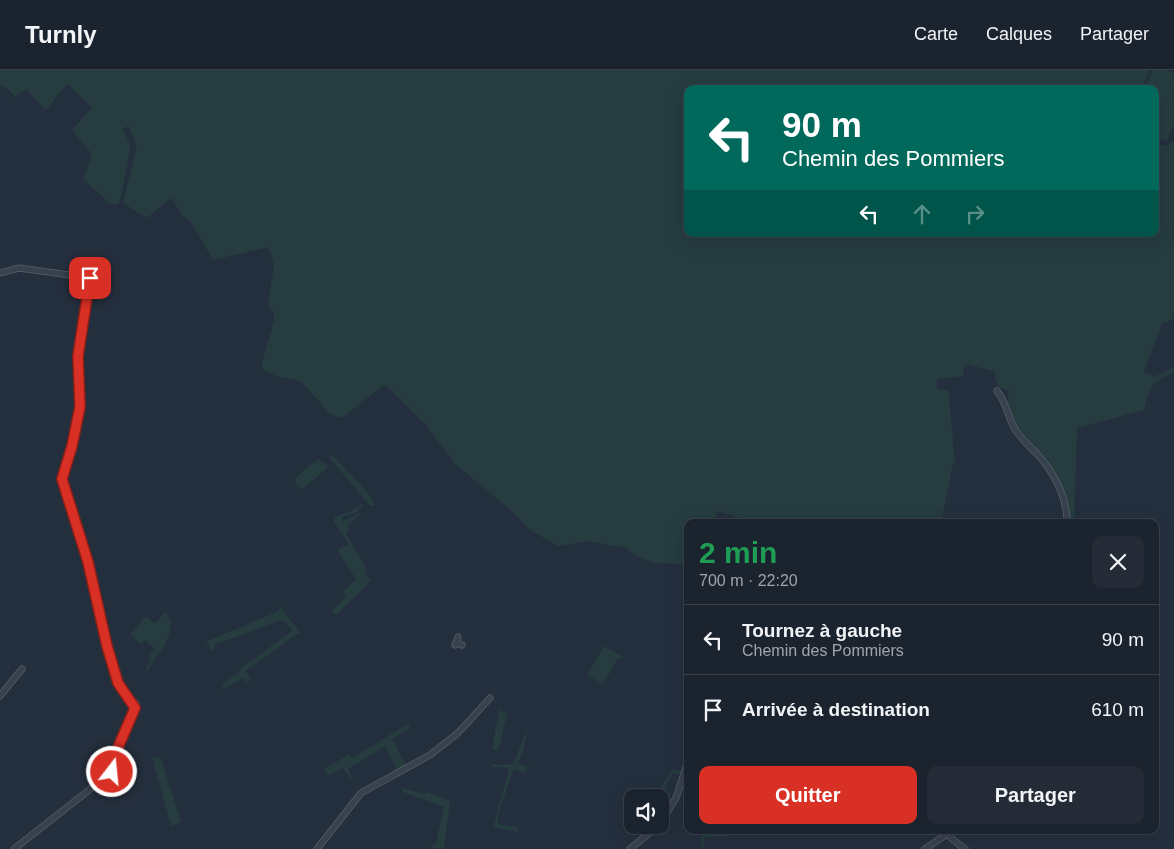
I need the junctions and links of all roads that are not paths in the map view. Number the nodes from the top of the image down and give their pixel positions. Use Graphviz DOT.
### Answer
graph roads {
  1 [pos="0,273"];
  2 [pos="996,391"];
  3 [pos="1067,519"];
  4 [pos="458,637"];
  5 [pos="462,645"];
  6 [pos="22,669"];
  7 [pos="0,696"];
  8 [pos="490,698"];
  9 [pos="684,773"];
  10 [pos="669,810"];
  11 [pos="649,834"];
  12 [pos="947,834"];
  13 [pos="951,834"];
  14 [pos="14,849"];
  15 [pos="317,849"];
  16 [pos="630,849"];
  17 [pos="925,849"];
  18 [pos="965,849"];
  1 -- 14 [label="street"];
  2 -- 3 [label="street"];
  4 -- 5 [label="street"];
  6 -- 7 [label="street"];
  8 -- 15 [label="street"];
  9 -- 10 [label="street"];
  11 -- 16 [label="street"];
  12 -- 17 [label="street"];
  13 -- 18 [label="street"];
}
